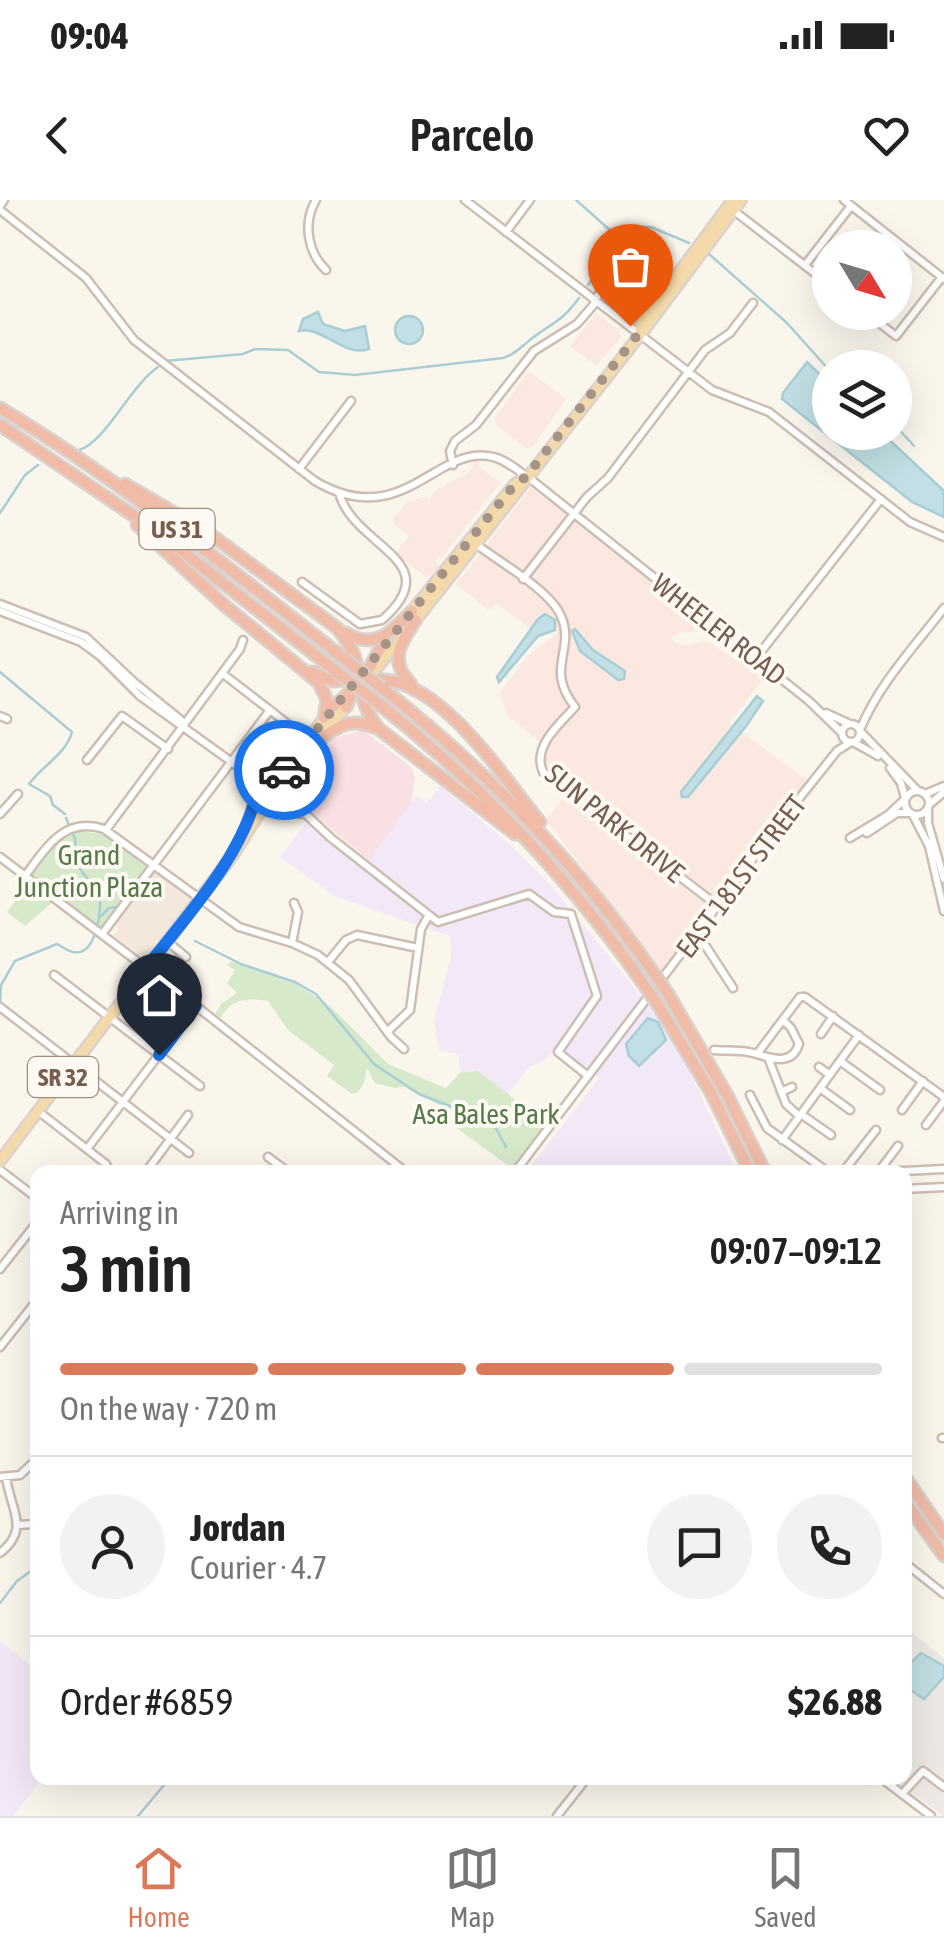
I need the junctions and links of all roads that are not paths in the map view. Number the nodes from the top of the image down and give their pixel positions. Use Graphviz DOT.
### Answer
graph roads {
  1 [pos="316,200"];
  2 [pos="465,200"];
  3 [pos="530,200"];
  4 [pos="741,200"];
  5 [pos="844,200"];
  6 [pos="1,205"];
  7 [pos="733,205"];
  8 [pos="851,206"];
  9 [pos="506,232"];
  10 [pos="805,265"];
  11 [pos="618,268"];
  12 [pos="326,270"];
  13 [pos="812,271"];
  14 [pos="943,278"];
  15 [pos="595,301"];
  16 [pos="753,304"];
  17 [pos="912,316"];
  18 [pos="639,333"];
  19 [pos="689,372"];
  20 [pos="351,401"];
  21 [pos="0,408"];
  22 [pos="0,426"];
  23 [pos="453,465"];
  24 [pos="299,469"];
  25 [pos="104,475"];
  26 [pos="79,477"];
  27 [pos="526,477"];
  28 [pos="339,493"];
  29 [pos="881,499"];
  30 [pos="573,514"];
  31 [pos="944,537"];
  32 [pos="476,544"];
  33 [pos="523,579"];
  34 [pos="302,582"];
  35 [pos="0,607"];
  36 [pos="944,608"];
  37 [pos="414,616"];
  38 [pos="337,628"];
  39 [pos="243,640"];
  40 [pos="382,654"];
  41 [pos="290,658"];
  42 [pos="756,658"];
  43 [pos="222,673"];
  44 [pos="360,681"];
  45 [pos="882,688"];
  46 [pos="426,698"];
  47 [pos="809,701"];
  48 [pos="334,706"];
  49 [pos="346,707"];
  50 [pos="270,710"];
  51 [pos="324,718"];
  52 [pos="182,724"];
  53 [pos="851,724"];
  54 [pos="293,728"];
  55 [pos="379,728"];
  56 [pos="860,731"];
  57 [pos="842,734"];
  58 [pos="319,741"];
  59 [pos="852,742"];
  60 [pos="168,749"];
  61 [pos="86,760"];
  62 [pos="231,762"];
  63 [pos="827,763"];
  64 [pos="240,768"];
  65 [pos="267,781"];
  66 [pos="944,789"];
  67 [pos="279,790"];
  68 [pos="921,792"];
  69 [pos="257,793"];
  70 [pos="18,794"];
  71 [pos="905,799"];
  72 [pos="273,803"];
  73 [pos="928,807"];
  74 [pos="0,814"];
  75 [pos="911,814"];
  76 [pos="306,816"];
  77 [pos="106,830"];
  78 [pos="863,830"];
  79 [pos="850,838"];
  80 [pos="556,848"];
  81 [pos="0,857"];
  82 [pos="546,860"];
  83 [pos="153,865"];
  84 [pos="222,868"];
  85 [pos="25,876"];
  86 [pos="944,880"];
  87 [pos="200,898"];
  88 [pos="294,903"];
  89 [pos="718,906"];
  90 [pos="944,910"];
  91 [pos="428,915"];
  92 [pos="98,931"];
  93 [pos="695,936"];
  94 [pos="168,941"];
  95 [pos="292,942"];
  96 [pos="418,948"];
  97 [pos="186,957"];
  98 [pos="328,962"];
  99 [pos="146,968"];
  100 [pos="54,975"];
  101 [pos="649,987"];
  102 [pos="732,988"];
  103 [pos="196,1006"];
  104 [pos="1,1008"];
  105 [pos="109,1016"];
  106 [pos="833,1016"];
  107 [pos="783,1020"];
  108 [pos="386,1032"];
  109 [pos="821,1034"];
  110 [pos="859,1035"];
  111 [pos="404,1048"];
  112 [pos="714,1050"];
  113 [pos="758,1054"];
  114 [pos="159,1055"];
  115 [pos="769,1060"];
  116 [pos="840,1061"];
  117 [pos="74,1063"];
  118 [pos="819,1067"];
  119 [pos="830,1075"];
  120 [pos="588,1076"];
  121 [pos="923,1081"];
  122 [pos="200,1086"];
  123 [pos="792,1087"];
  124 [pos="820,1088"];
  125 [pos="880,1090"];
  126 [pos="781,1092"];
  127 [pos="750,1096"];
  128 [pos="944,1098"];
  129 [pos="122,1101"];
  130 [pos="38,1110"];
  131 [pos="850,1110"];
  132 [pos="902,1110"];
  133 [pos="188,1115"];
  134 [pos="800,1115"];
  135 [pos="926,1126"];
  136 [pos="876,1130"];
  137 [pos="831,1135"];
  138 [pos="171,1139"];
  139 [pos="782,1140"];
  140 [pos="898,1146"];
  141 [pos="87,1149"];
  142 [pos="189,1153"];
  143 [pos="268,1157"];
  144 [pos="0,1160"];
  145 [pos="106,1165"];
  146 [pos="151,1165"];
  147 [pos="279,1165"];
  148 [pos="397,1165"];
  149 [pos="521,1165"];
  150 [pos="746,1165"];
  151 [pos="762,1165"];
  152 [pos="818,1165"];
  153 [pos="848,1165"];
  154 [pos="885,1165"];
  155 [pos="944,1169"];
  156 [pos="0,1170"];
  157 [pos="912,1171"];
  158 [pos="944,1187"];
  159 [pos="912,1188"];
  160 [pos="30,1193"];
  161 [pos="30,1231"];
  162 [pos="0,1270"];
  163 [pos="30,1309"];
  164 [pos="0,1347"];
  165 [pos="30,1467"];
  166 [pos="3,1477"];
  167 [pos="912,1488"];
  168 [pos="912,1512"];
  169 [pos="30,1524"];
  170 [pos="18,1525"];
  171 [pos="944,1533"];
  172 [pos="0,1553"];
  173 [pos="944,1556"];
  174 [pos="912,1569"];
  175 [pos="944,1594"];
  176 [pos="912,1783"];
  177 [pos="581,1785"];
  178 [pos="890,1785"];
  179 [pos="910,1785"];
  180 [pos="944,1788"];
  181 [pos="902,1794"];
  182 [pos="557,1816"];
  183 [pos="931,1816"];
  1 -- 12 [label="street"];
  2 -- 9 [label="street"];
  3 -- 9 [label="street"];
  4 -- 7 [label="main road"];
  5 -- 8 [label="street"];
  6 -- 24 [label="street"];
  7 -- 10 [label="street"];
  7 -- 18 [label="main road"];
  8 -- 10 [label="street"];
  8 -- 14 [label="street"];
  9 -- 15 [label="street"];
  10 -- 13 [label="street"];
  11 -- 15 [label="street"];
  14 -- 17 [label="street"];
  15 -- 18 [label="street"];
  15 -- 23 [label="street"];
  16 -- 19 [label="street"];
  18 -- 19 [label="street"];
  18 -- 27 [label="main road"];
  19 -- 29 [label="street"];
  19 -- 30 [label="street"];
  20 -- 24 [label="street"];
  21 -- 25 [label="highway, US 31"];
  22 -- 26 [label="highway, US 31"];
  23 -- 27 [label="street, WHEELER ROAD"];
  23 -- 28 [label="street, WHEELER ROAD"];
  24 -- 28 [label="street"];
  25 -- 38 [label="highway"];
  25 -- 80 [label="highway, US 31, bridge"];
  26 -- 41 [label="highway"];
  26 -- 82 [label="highway, US 31, bridge"];
  27 -- 30 [label="street, WHEELER ROAD"];
  27 -- 32 [label="main road"];
  27 -- 37 [label="main road"];
  28 -- 34 [label="street"];
  29 -- 31 [label="street"];
  29 -- 42 [label="street"];
  30 -- 33 [label="street"];
  30 -- 42 [label="street, WHEELER ROAD"];
  32 -- 33 [label="street, SUN PARK DRIVE"];
  32 -- 37 [label="main road"];
  33 -- 89 [label="street, SUN PARK DRIVE"];
  35 -- 52 [label="street"];
  36 -- 45 [label="street"];
  37 -- 38 [label="highway"];
  37 -- 40 [label="main road"];
  37 -- 46 [label="highway"];
  38 -- 44 [label="highway"];
  39 -- 43 [label="street"];
  40 -- 44 [label="highway"];
  41 -- 44 [label="highway"];
  41 -- 51 [label="highway"];
  42 -- 47 [label="street, WHEELER ROAD"];
  43 -- 50 [label="street"];
  43 -- 52 [label="street"];
  44 -- 46 [label="highway"];
  44 -- 48 [label="highway"];
  44 -- 49 [label="highway"];
  44 -- 55 [label="highway"];
  45 -- 53 [label="street"];
  45 -- 56 [label="street"];
  46 -- 80 [label="highway"];
  47 -- 53 [label="street, WHEELER ROAD"];
  47 -- 57 [label="street, WHEELER ROAD"];
  48 -- 51 [label="main road"];
  49 -- 58 [label="main road"];
  50 -- 54 [label="street"];
  50 -- 62 [label="street"];
  51 -- 65 [label="main road"];
  52 -- 60 [label="street"];
  52 -- 62 [label="street"];
  53 -- 56 [label="street, WHEELER ROAD"];
  53 -- 57 [label="street, EAST 181ST STREET"];
  55 -- 58 [label="highway"];
  55 -- 82 [label="highway"];
  56 -- 59 [label="street, EAST 181ST STREET"];
  56 -- 68 [label="street"];
  57 -- 59 [label="street, WHEELER ROAD"];
  57 -- 63 [label="street, EAST 181ST STREET"];
  58 -- 67 [label="main road"];
  59 -- 63 [label="street, EAST 181ST STREET"];
  59 -- 71 [label="street"];
  60 -- 61 [label="street"];
  60 -- 77 [label="street"];
  62 -- 64 [label="street"];
  62 -- 83 [label="street"];
  63 -- 89 [label="street, EAST 181ST STREET"];
  64 -- 65 [label="street"];
  64 -- 69 [label="street"];
  65 -- 67 [label="main road"];
  65 -- 69 [label="main road"];
  66 -- 68 [label="street"];
  66 -- 73 [label="street"];
  67 -- 72 [label="main road"];
  67 -- 76 [label="street"];
  68 -- 71 [label="street"];
  68 -- 73 [label="street"];
  69 -- 72 [label="main road"];
  69 -- 84 [label="main road, SR 32"];
  70 -- 74 [label="street"];
  71 -- 75 [label="street"];
  71 -- 78 [label="street"];
  72 -- 76 [label="street"];
  72 -- 84 [label="main road, SR 32"];
  73 -- 75 [label="street"];
  73 -- 86 [label="street"];
  75 -- 78 [label="street"];
  75 -- 90 [label="street"];
  76 -- 91 [label="street"];
  77 -- 83 [label="street"];
  77 -- 85 [label="street"];
  78 -- 79 [label="street"];
  80 -- 151 [label="highway, US 31, bridge"];
  81 -- 85 [label="street"];
  82 -- 101 [label="highway, US 31"];
  83 -- 87 [label="street"];
  83 -- 92 [label="street"];
  84 -- 87 [label="main road, SR 32"];
  85 -- 92 [label="street"];
  87 -- 94 [label="main road, SR 32"];
  87 -- 95 [label="street"];
  88 -- 95 [label="street"];
  89 -- 93 [label="street, EAST 181ST STREET"];
  91 -- 96 [label="street"];
  91 -- 120 [label="street"];
  92 -- 99 [label="street"];
  93 -- 101 [label="street, EAST 181ST STREET"];
  93 -- 102 [label="street"];
  94 -- 97 [label="street"];
  94 -- 99 [label="main road, SR 32"];
  95 -- 98 [label="street"];
  96 -- 98 [label="street"];
  96 -- 108 [label="street"];
  98 -- 108 [label="street"];
  99 -- 103 [label="street"];
  99 -- 105 [label="main road, SR 32"];
  100 -- 105 [label="street"];
  101 -- 120 [label="street, EAST 181ST STREET"];
  101 -- 150 [label="highway, US 31, bridge"];
  103 -- 114 [label="street"];
  103 -- 148 [label="street"];
  104 -- 117 [label="street"];
  105 -- 114 [label="street"];
  105 -- 117 [label="main road, SR 32"];
  106 -- 107 [label="street"];
  106 -- 109 [label="street"];
  106 -- 110 [label="street"];
  107 -- 113 [label="street"];
  107 -- 115 [label="street"];
  108 -- 111 [label="street"];
  110 -- 116 [label="street"];
  110 -- 121 [label="street"];
  112 -- 113 [label="street"];
  113 -- 115 [label="street"];
  114 -- 122 [label="street"];
  114 -- 129 [label="street"];
  115 -- 126 [label="street"];
  116 -- 119 [label="street"];
  116 -- 125 [label="street"];
  117 -- 129 [label="street"];
  117 -- 130 [label="main road, SR 32"];
  118 -- 119 [label="street"];
  119 -- 124 [label="street"];
  120 -- 149 [label="street, EAST 181ST STREET"];
  121 -- 128 [label="street"];
  121 -- 132 [label="street"];
  123 -- 126 [label="street"];
  124 -- 131 [label="street"];
  124 -- 134 [label="street"];
  126 -- 134 [label="street"];
  127 -- 139 [label="street"];
  128 -- 135 [label="street"];
  129 -- 138 [label="street"];
  129 -- 141 [label="street"];
  130 -- 141 [label="street"];
  130 -- 144 [label="main road, SR 32"];
  133 -- 138 [label="street"];
  134 -- 137 [label="street"];
  134 -- 139 [label="street"];
  136 -- 153 [label="street"];
  138 -- 142 [label="street"];
  138 -- 146 [label="street"];
  139 -- 152 [label="street"];
  140 -- 154 [label="street"];
  141 -- 145 [label="street"];
  143 -- 147 [label="street"];
  155 -- 157 [label="street"];
  156 -- 160 [label="street"];
  158 -- 159 [label="street"];
  161 -- 162 [label="street"];
  163 -- 164 [label="street"];
  165 -- 166 [label="street"];
  166 -- 170 [label="street"];
  167 -- 171 [label="highway"];
  168 -- 173 [label="highway"];
  169 -- 170 [label="street"];
  170 -- 172 [label="street"];
  174 -- 175 [label="street"];
  176 -- 180 [label="street"];
  177 -- 182 [label="street"];
  178 -- 181 [label="street"];
  179 -- 181 [label="street"];
  181 -- 183 [label="street"];
}
